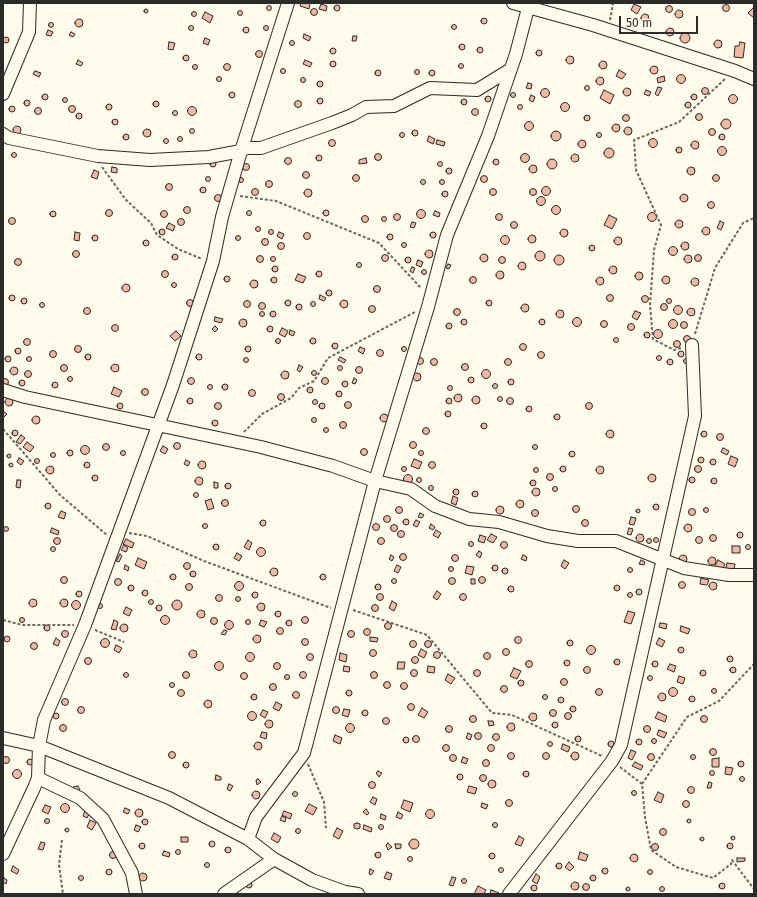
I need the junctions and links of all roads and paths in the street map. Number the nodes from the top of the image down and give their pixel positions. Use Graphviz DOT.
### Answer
graph roads {
  1 [pos="30,3"];
  2 [pos="288,3"];
  3 [pos="513,3"];
  4 [pos="614,3"];
  5 [pos="528,8"];
  6 [pos="610,31"];
  7 [pos="510,69"];
  8 [pos="735,71"];
  9 [pos="754,79"];
  10 [pos="3,94"];
  11 [pos="3,134"];
  12 [pos="241,152"];
  13 [pos="98,156"];
  14 [pos="229,195"];
  15 [pos="754,218"];
  16 [pos="213,261"];
  17 [pos="431,294"];
  18 [pos="428,307"];
  19 [pos="692,345"];
  20 [pos="3,390"];
  21 [pos="158,426"];
  22 [pos="3,429"];
  23 [pos="233,441"];
  24 [pos="375,481"];
  25 [pos="120,531"];
  26 [pos="114,545"];
  27 [pos="663,560"];
  28 [pos="754,575"];
  29 [pos="343,607"];
  30 [pos="3,620"];
  31 [pos="85,625"];
  32 [pos="124,642"];
  33 [pos="754,664"];
  34 [pos="3,738"];
  35 [pos="39,746"];
  36 [pos="304,753"];
  37 [pos="612,761"];
  38 [pos="38,778"];
  39 [pos="642,784"];
  40 [pos="326,828"];
  41 [pos="248,839"];
  42 [pos="62,840"];
  43 [pos="3,854"];
  44 [pos="274,858"];
  45 [pos="754,889"];
  46 [pos="63,894"];
  47 [pos="136,894"];
  48 [pos="224,894"];
  49 [pos="358,894"];
  50 [pos="509,894"];
  1 -- 10 [label="street"];
  2 -- 12 [label="street"];
  3 -- 5 [label="street"];
  4 -- 6 [label="path"];
  5 -- 6 [label="street"];
  5 -- 7 [label="street"];
  6 -- 8 [label="street"];
  7 -- 12 [label="street"];
  7 -- 17 [label="street"];
  8 -- 9 [label="street"];
  8 -- 19 [label="path"];
  11 -- 13 [label="street"];
  12 -- 13 [label="street"];
  12 -- 14 [label="street"];
  13 -- 16 [label="path"];
  14 -- 16 [label="street"];
  14 -- 17 [label="path"];
  15 -- 19 [label="path"];
  16 -- 21 [label="street"];
  17 -- 18 [label="street"];
  18 -- 23 [label="path"];
  18 -- 24 [label="street"];
  19 -- 27 [label="street"];
  20 -- 21 [label="street"];
  21 -- 23 [label="street"];
  21 -- 25 [label="street"];
  22 -- 26 [label="path"];
  23 -- 24 [label="street"];
  24 -- 27 [label="street"];
  24 -- 29 [label="street"];
  25 -- 26 [label="street"];
  25 -- 29 [label="path"];
  26 -- 31 [label="street"];
  27 -- 28 [label="street"];
  27 -- 37 [label="street"];
  29 -- 36 [label="street"];
  29 -- 37 [label="path"];
  30 -- 31 [label="path"];
  31 -- 32 [label="path"];
  31 -- 35 [label="street"];
  33 -- 39 [label="path"];
  34 -- 35 [label="street"];
  35 -- 38 [label="street"];
  35 -- 41 [label="street"];
  36 -- 40 [label="path"];
  36 -- 41 [label="street"];
  37 -- 39 [label="path"];
  37 -- 50 [label="street"];
  38 -- 43 [label="street"];
  38 -- 47 [label="street"];
  39 -- 45 [label="path"];
  41 -- 44 [label="street"];
  42 -- 46 [label="path"];
  44 -- 48 [label="street"];
  44 -- 49 [label="street"];
}
